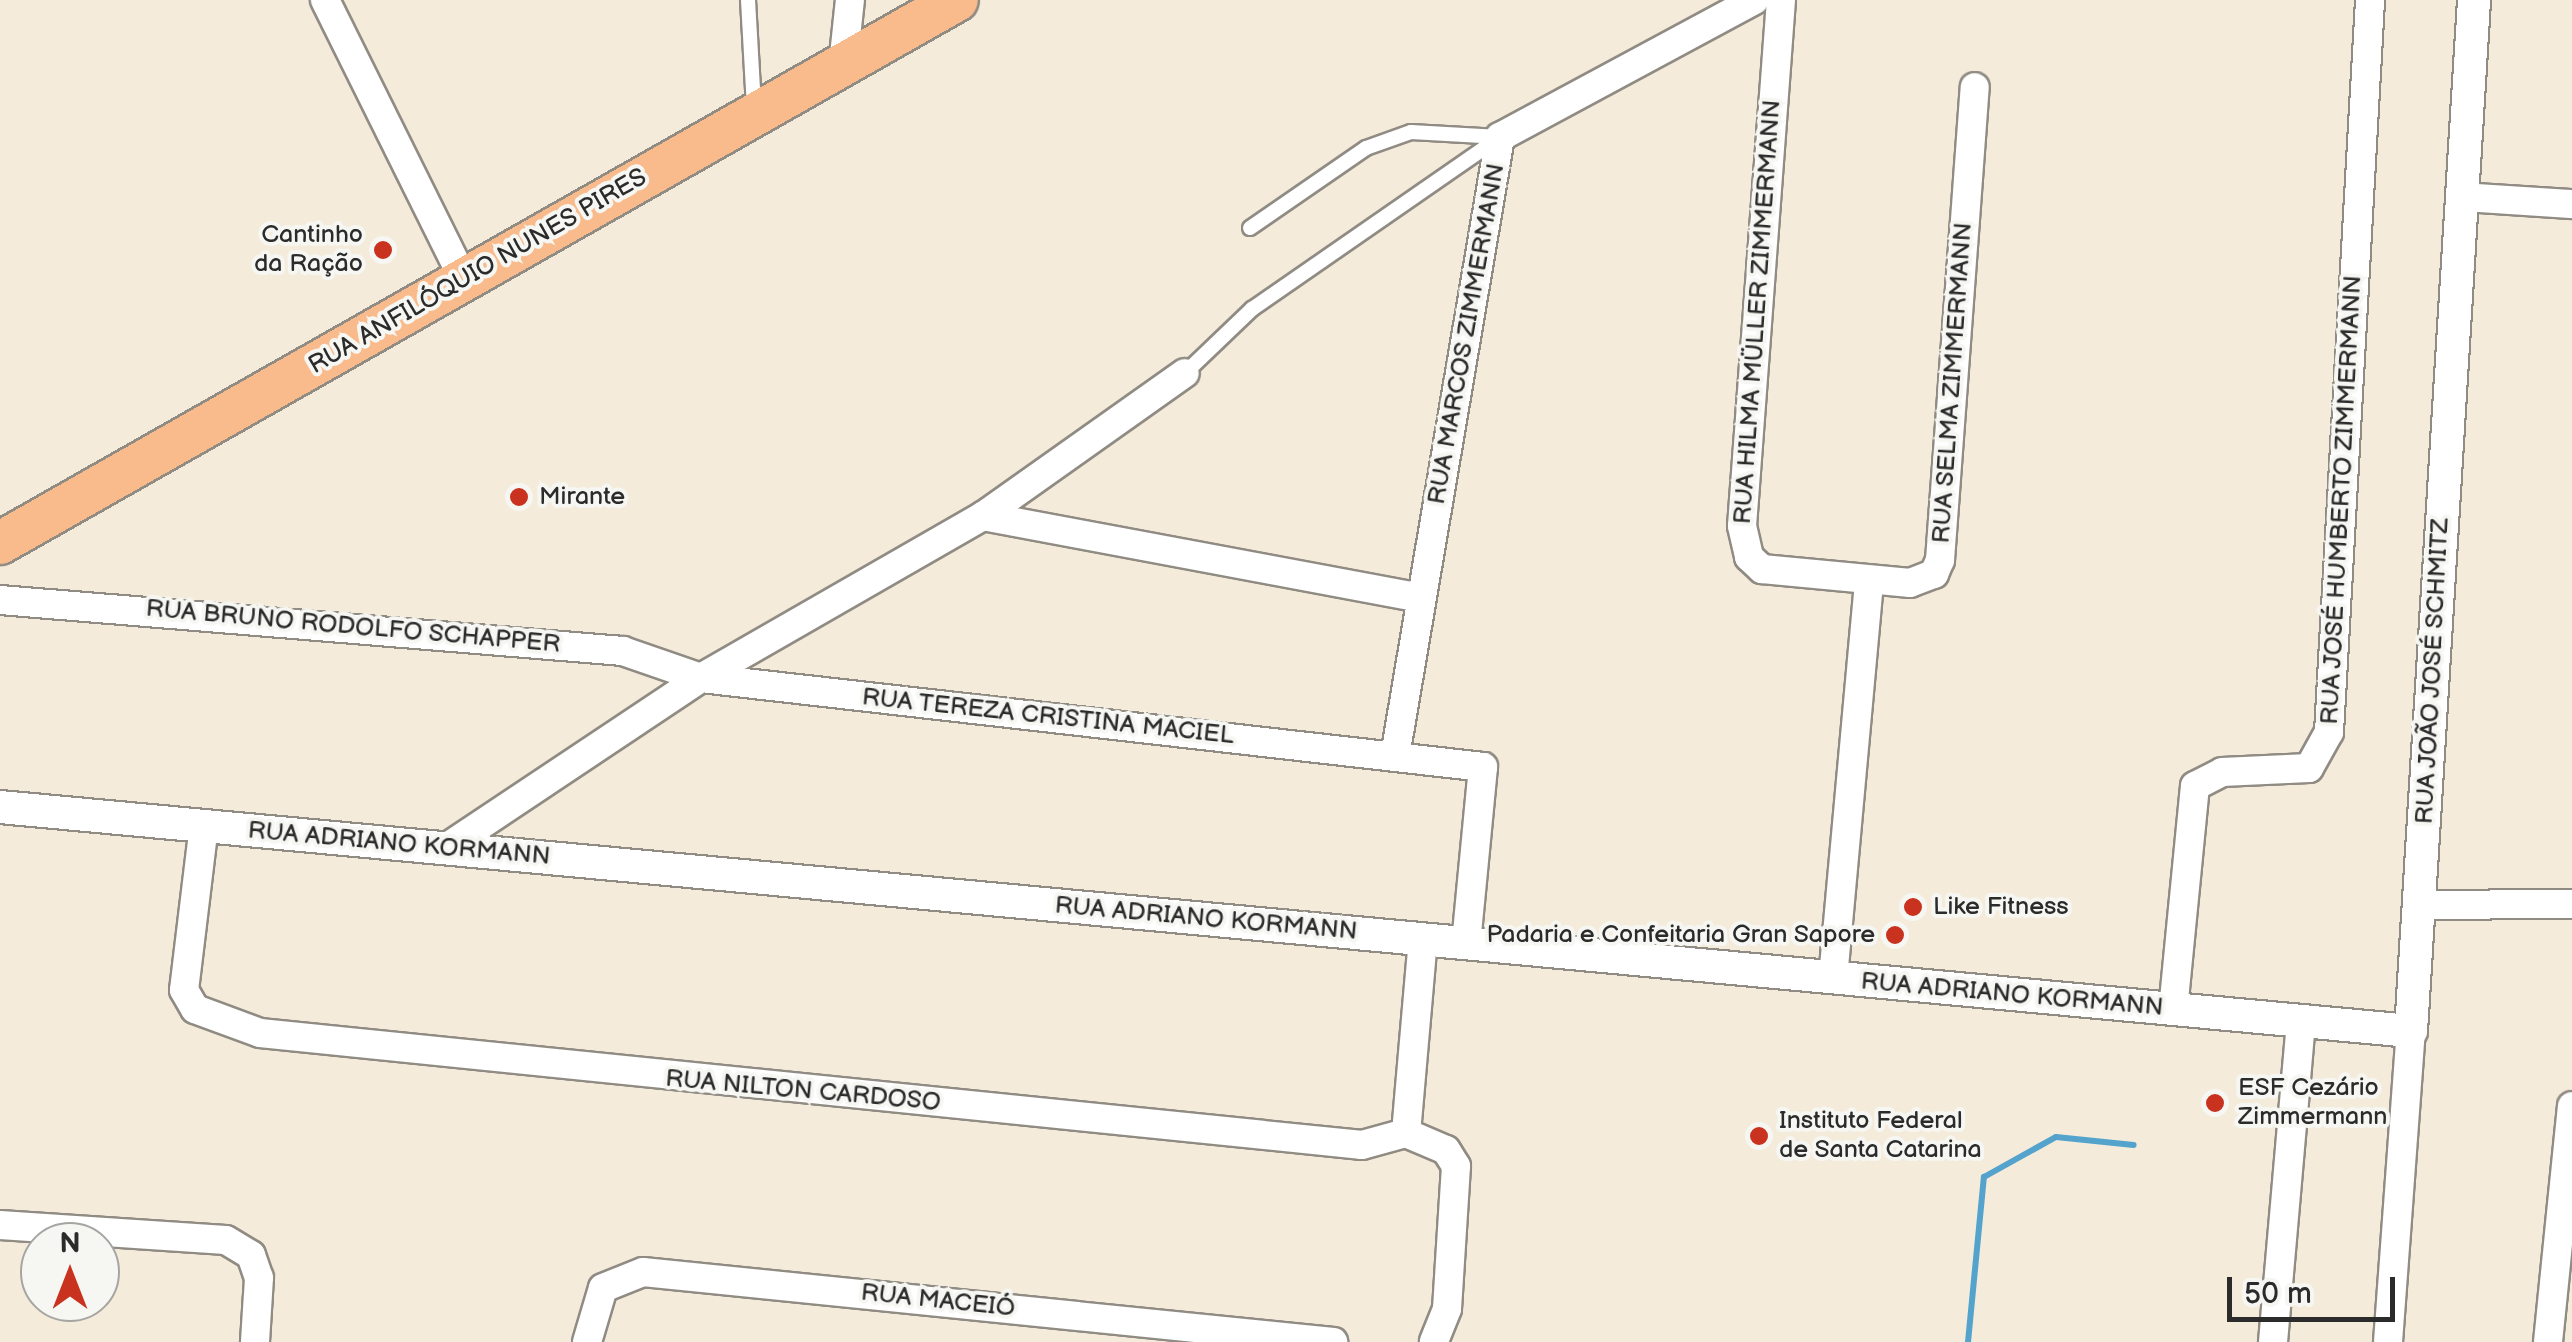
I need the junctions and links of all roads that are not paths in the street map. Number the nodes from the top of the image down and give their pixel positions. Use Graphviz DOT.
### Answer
graph roads {
  1 [pos="325,0"];
  2 [pos="748,0"];
  3 [pos="850,0"];
  4 [pos="957,0"];
  5 [pos="1754,0"];
  6 [pos="1781,0"];
  7 [pos="2370,0"];
  8 [pos="2474,0"];
  9 [pos="842,65"];
  10 [pos="1975,87"];
  11 [pos="756,114"];
  12 [pos="1500,137"];
  13 [pos="2463,196"];
  14 [pos="2572,204"];
  15 [pos="1250,228"];
  16 [pos="464,280"];
  17 [pos="1185,373"];
  18 [pos="982,516"];
  19 [pos="0,543"];
  20 [pos="1869,581"];
  21 [pos="1422,598"];
  22 [pos="0,600"];
  23 [pos="701,678"];
  24 [pos="1395,756"];
  25 [pos="0,807"];
  26 [pos="204,826"];
  27 [pos="446,848"];
  28 [pos="2572,904"];
  29 [pos="2420,905"];
  30 [pos="1423,939"];
  31 [pos="1466,943"];
  32 [pos="1833,978"];
  33 [pos="2173,1010"];
  34 [pos="2301,1021"];
  35 [pos="2411,1032"];
  36 [pos="2572,1106"];
  37 [pos="1406,1133"];
  38 [pos="0,1225"];
  39 [pos="255,1342"];
  40 [pos="587,1342"];
  41 [pos="1334,1342"];
  42 [pos="1434,1342"];
  43 [pos="2273,1342"];
  44 [pos="2388,1342"];
  45 [pos="2548,1342"];
  1 -- 16 [label="street"];
  2 -- 11 [label="lane"];
  3 -- 9 [label="street"];
  4 -- 9 [label="main road, RUA ANFILÓQUIO NUNES PIRES"];
  5 -- 12 [label="street, RUA MARCOS ZIMMERMANN"];
  6 -- 20 [label="street, RUA HILMA MÜLLER ZIMMERMANN"];
  7 -- 33 [label="street, RUA JOSÉ HUMBERTO ZIMMERMANN"];
  8 -- 13 [label="street, RUA JOÃO JOSÉ SCHMITZ"];
  9 -- 11 [label="main road, RUA ANFILÓQUIO NUNES PIRES"];
  10 -- 20 [label="street, RUA SELMA ZIMMERMANN"];
  11 -- 16 [label="main road, RUA ANFILÓQUIO NUNES PIRES"];
  12 -- 15 [label="lane"];
  12 -- 17 [label="lane"];
  12 -- 21 [label="street, RUA MARCOS ZIMMERMANN"];
  13 -- 14 [label="street"];
  13 -- 29 [label="street, RUA JOÃO JOSÉ SCHMITZ"];
  16 -- 19 [label="main road, RUA ANFILÓQUIO NUNES PIRES"];
  17 -- 18 [label="street"];
  18 -- 21 [label="street"];
  18 -- 23 [label="street"];
  20 -- 32 [label="street"];
  21 -- 24 [label="street, RUA MARCOS ZIMMERMANN"];
  22 -- 23 [label="street, RUA BRUNO RODOLFO SCHAPPER"];
  23 -- 24 [label="street, RUA TEREZA CRISTINA MACIEL"];
  23 -- 27 [label="street"];
  24 -- 31 [label="street, RUA TEREZA CRISTINA MACIEL"];
  25 -- 26 [label="street, RUA ADRIANO KORMANN"];
  26 -- 27 [label="street, RUA ADRIANO KORMANN"];
  26 -- 37 [label="street, RUA NILTON CARDOSO"];
  27 -- 30 [label="street, RUA ADRIANO KORMANN"];
  28 -- 29 [label="street"];
  29 -- 35 [label="street, RUA JOÃO JOSÉ SCHMITZ"];
  30 -- 31 [label="street, RUA ADRIANO KORMANN"];
  30 -- 37 [label="street"];
  31 -- 32 [label="street, RUA ADRIANO KORMANN"];
  32 -- 33 [label="street, RUA ADRIANO KORMANN"];
  33 -- 34 [label="street, RUA ADRIANO KORMANN"];
  34 -- 35 [label="street, RUA ADRIANO KORMANN"];
  34 -- 43 [label="street"];
  35 -- 44 [label="street, RUA JOÃO JOSÉ SCHMITZ"];
  36 -- 45 [label="street"];
  37 -- 42 [label="street"];
  38 -- 39 [label="street"];
  40 -- 41 [label="street, RUA MACEIÓ"];
}
